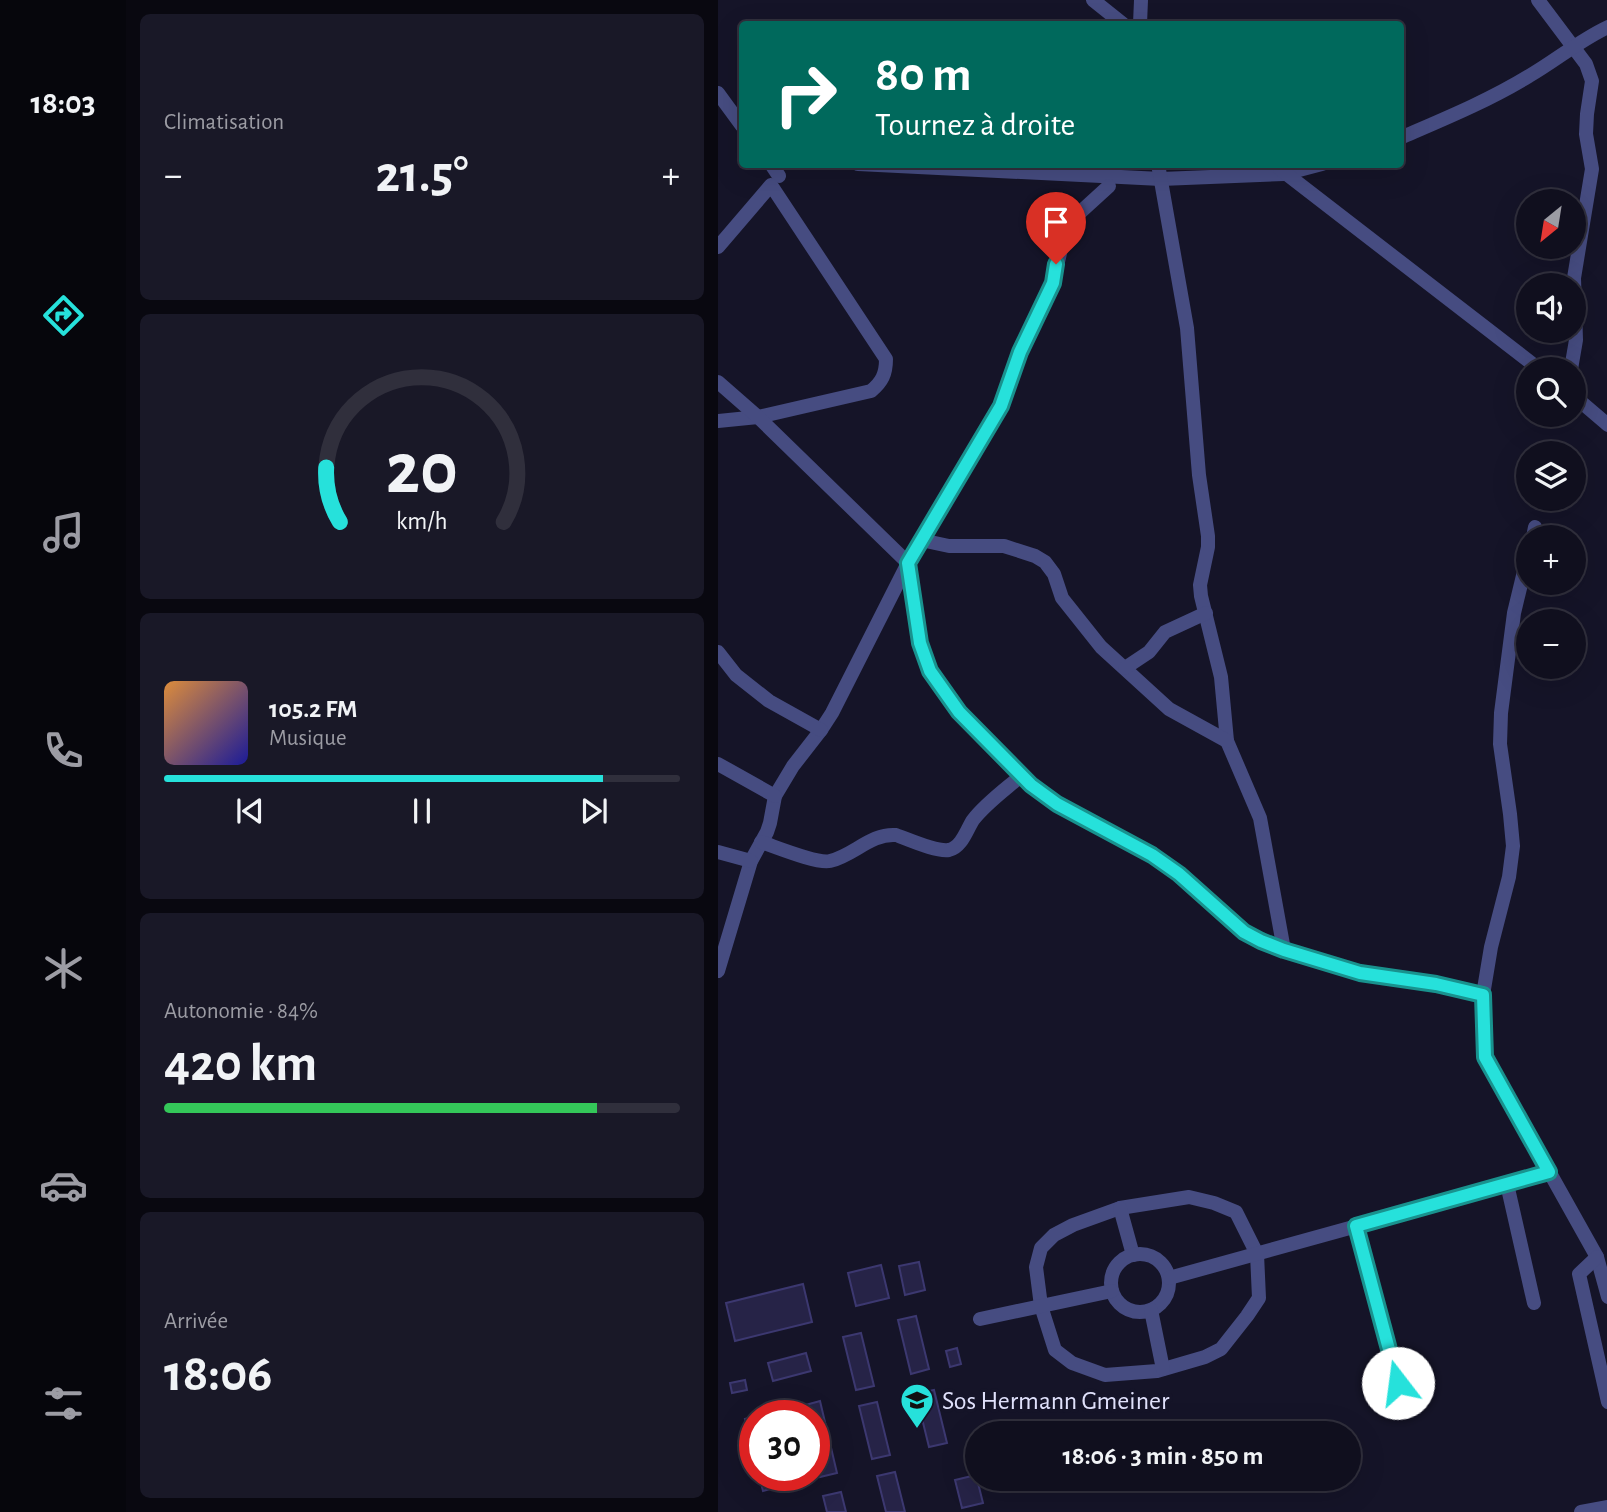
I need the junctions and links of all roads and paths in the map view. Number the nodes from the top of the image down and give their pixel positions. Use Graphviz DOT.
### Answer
graph roads {
  1 [pos="1093,0"];
  2 [pos="1141,0"];
  3 [pos="1538,0"];
  4 [pos="1119,21"];
  5 [pos="1140,21"];
  6 [pos="1608,27"];
  7 [pos="1574,48"];
  8 [pos="718,93"];
  9 [pos="739,123"];
  10 [pos="1404,136"];
  11 [pos="1009,168"];
  12 [pos="1279,169"];
  13 [pos="1160,172"];
  14 [pos="1109,186"];
  15 [pos="718,247"];
  16 [pos="1523,357"];
  17 [pos="1573,357"];
  18 [pos="718,382"];
  19 [pos="1586,406"];
  20 [pos="758,417"];
  21 [pos="718,421"];
  22 [pos="1608,425"];
  23 [pos="921,540"];
  24 [pos="908,563"];
  25 [pos="1518,595"];
  26 [pos="1206,613"];
  27 [pos="718,652"];
  28 [pos="1125,668"];
  29 [pos="821,730"];
  30 [pos="1227,741"];
  31 [pos="718,764"];
  32 [pos="1022,775"];
  33 [pos="775,796"];
  34 [pos="761,842"];
  35 [pos="718,852"];
  36 [pos="751,861"];
  37 [pos="1284,950"];
  38 [pos="718,971"];
  39 [pos="1483,995"];
  40 [pos="1549,1172"];
  41 [pos="1507,1184"];
  42 [pos="1120,1208"];
  43 [pos="1356,1226"];
  44 [pos="1258,1254"];
  45 [pos="1133,1255"];
  46 [pos="1596,1257"];
  47 [pos="1169,1278"];
  48 [pos="1112,1291"];
  49 [pos="1608,1297"];
  50 [pos="1534,1303"];
  51 [pos="1041,1306"];
  52 [pos="1151,1310"];
  53 [pos="980,1319"];
  54 [pos="1163,1369"];
  55 [pos="1398,1383"];
  56 [pos="1608,1402"];
  57 [pos="1608,1507"];
  58 [pos="1581,1512"];
  1 -- 4 [label="street"];
  2 -- 5 [label="street"];
  3 -- 7 [label="street"];
  6 -- 7 [label="street"];
  7 -- 10 [label="street"];
  7 -- 17 [label="street"];
  8 -- 9 [label="street"];
  11 -- 13 [label="street"];
  12 -- 13 [label="street"];
  12 -- 16 [label="street"];
  13 -- 26 [label="street"];
  14 -- 23 [label="street"];
  15 -- 20 [label="street"];
  18 -- 20 [label="street"];
  19 -- 22 [label="street"];
  20 -- 21 [label="street"];
  20 -- 24 [label="street"];
  23 -- 24 [label="street"];
  23 -- 28 [label="street"];
  24 -- 29 [label="street"];
  24 -- 32 [label="street"];
  25 -- 39 [label="street"];
  26 -- 28 [label="street"];
  26 -- 30 [label="street"];
  27 -- 29 [label="street"];
  28 -- 30 [label="street"];
  29 -- 33 [label="street"];
  30 -- 37 [label="street"];
  31 -- 33 [label="street"];
  32 -- 34 [label="street"];
  32 -- 37 [label="street"];
  33 -- 34 [label="street"];
  34 -- 36 [label="street"];
  35 -- 36 [label="street"];
  36 -- 38 [label="street"];
  37 -- 39 [label="street"];
  39 -- 40 [label="street"];
  40 -- 41 [label="street"];
  40 -- 46 [label="street"];
  41 -- 43 [label="street"];
  41 -- 50 [label="street"];
  42 -- 44 [label="street"];
  42 -- 45 [label="street"];
  42 -- 51 [label="street"];
  43 -- 44 [label="street"];
  43 -- 55 [label="street"];
  44 -- 47 [label="street"];
  44 -- 54 [label="street"];
  45 -- 47 [label="street"];
  45 -- 48 [label="street"];
  46 -- 49 [label="street"];
  46 -- 56 [label="street"];
  47 -- 52 [label="street"];
  48 -- 51 [label="street"];
  48 -- 52 [label="street"];
  51 -- 53 [label="street"];
  51 -- 54 [label="street"];
  52 -- 54 [label="street"];
  57 -- 58 [label="street"];
}
